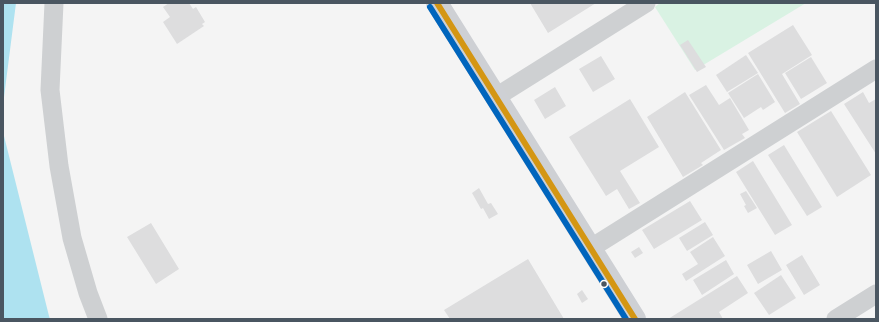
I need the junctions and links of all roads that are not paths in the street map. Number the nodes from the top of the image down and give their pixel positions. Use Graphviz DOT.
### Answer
graph roads {
  1 [pos="54,3"];
  2 [pos="437,3"];
  3 [pos="646,3"];
  4 [pos="876,69"];
  5 [pos="496,97"];
  6 [pos="591,248"];
  7 [pos="876,294"];
  8 [pos="98,319"];
  9 [pos="635,319"];
  10 [pos="836,319"];
  1 -- 8 [label="street"];
  2 -- 5 [label="street"];
  3 -- 5 [label="street"];
  4 -- 6 [label="street"];
  5 -- 6 [label="street"];
  6 -- 9 [label="street"];
  7 -- 10 [label="street"];
}
